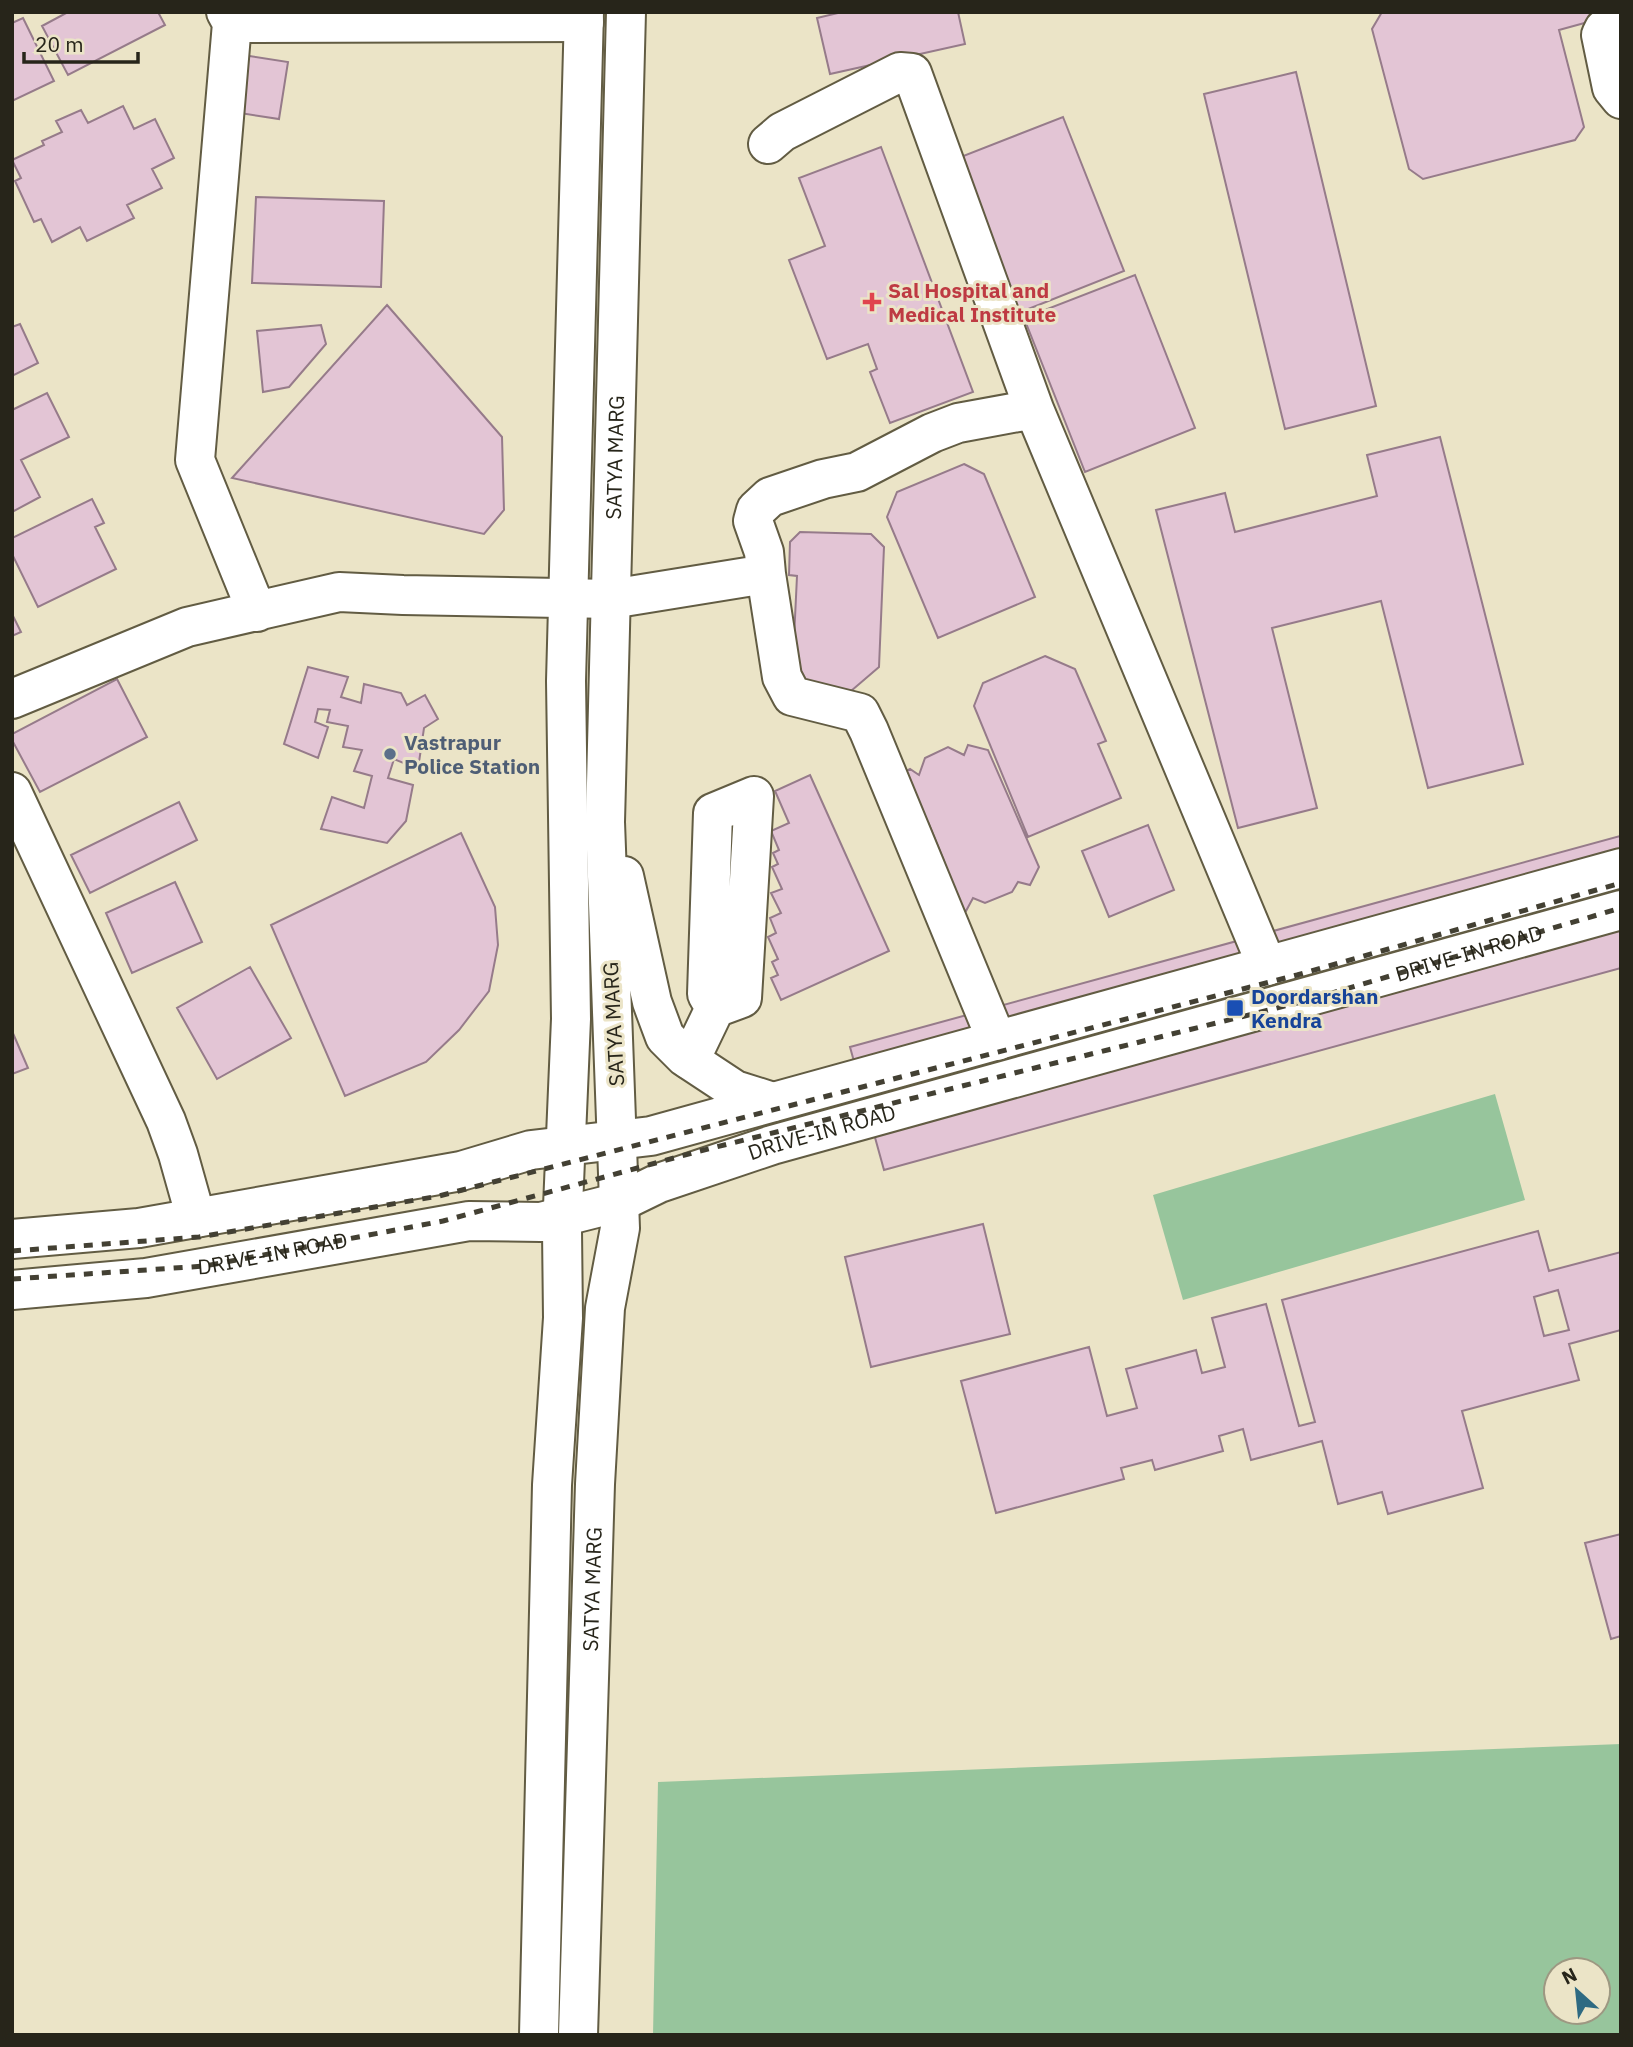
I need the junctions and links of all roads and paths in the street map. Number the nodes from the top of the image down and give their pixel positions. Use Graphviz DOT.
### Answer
graph roads {
  1 [pos="626,12"];
  2 [pos="584,17"];
  3 [pos="229,18"];
  4 [pos="1621,22"];
  5 [pos="1621,99"];
  6 [pos="768,144"];
  7 [pos="1034,410"];
  8 [pos="766,574"];
  9 [pos="568,597"];
  10 [pos="611,599"];
  11 [pos="257,612"];
  12 [pos="12,699"];
  13 [pos="12,792"];
  14 [pos="606,822"];
  15 [pos="1621,868"];
  16 [pos="1621,909"];
  17 [pos="1267,966"];
  18 [pos="715,1008"];
  19 [pos="997,1041"];
  20 [pos="690,1060"];
  21 [pos="773,1102"];
  22 [pos="618,1141"];
  23 [pos="567,1147"];
  24 [pos="620,1202"];
  25 [pos="563,1217"];
  26 [pos="196,1218"];
  27 [pos="12,1239"];
  28 [pos="12,1290"];
  29 [pos="539,2035"];
  30 [pos="578,2035"];
  1 -- 10 [label="main road, SATYA MARG"];
  2 -- 3 [label="main road"];
  2 -- 9 [label="main road, SATYA MARG"];
  3 -- 11 [label="main road"];
  4 -- 5 [label="main road"];
  6 -- 7 [label="main road"];
  7 -- 8 [label="main road"];
  7 -- 17 [label="main road"];
  8 -- 10 [label="main road"];
  8 -- 19 [label="main road"];
  9 -- 10 [label="main road"];
  9 -- 11 [label="main road"];
  9 -- 23 [label="main road, SATYA MARG"];
  10 -- 14 [label="main road, SATYA MARG"];
  11 -- 12 [label="main road"];
  13 -- 26 [label="main road"];
  14 -- 20 [label="main road"];
  14 -- 22 [label="main road, SATYA MARG"];
  15 -- 17 [label="main road, DRIVE-IN ROAD"];
  16 -- 24 [label="main road, DRIVE-IN ROAD"];
  17 -- 19 [label="main road, DRIVE-IN ROAD"];
  18 -- 20 [label="main road"];
  19 -- 21 [label="main road, DRIVE-IN ROAD"];
  20 -- 21 [label="main road"];
  21 -- 22 [label="main road, DRIVE-IN ROAD"];
  22 -- 23 [label="main road, DRIVE-IN ROAD"];
  22 -- 24 [label="main road, SATYA MARG"];
  23 -- 25 [label="main road, SATYA MARG"];
  23 -- 26 [label="main road, DRIVE-IN ROAD"];
  24 -- 25 [label="main road, DRIVE-IN ROAD"];
  24 -- 30 [label="main road, SATYA MARG"];
  25 -- 28 [label="main road, DRIVE-IN ROAD"];
  25 -- 29 [label="main road, SATYA MARG"];
  26 -- 27 [label="main road, DRIVE-IN ROAD"];
}
